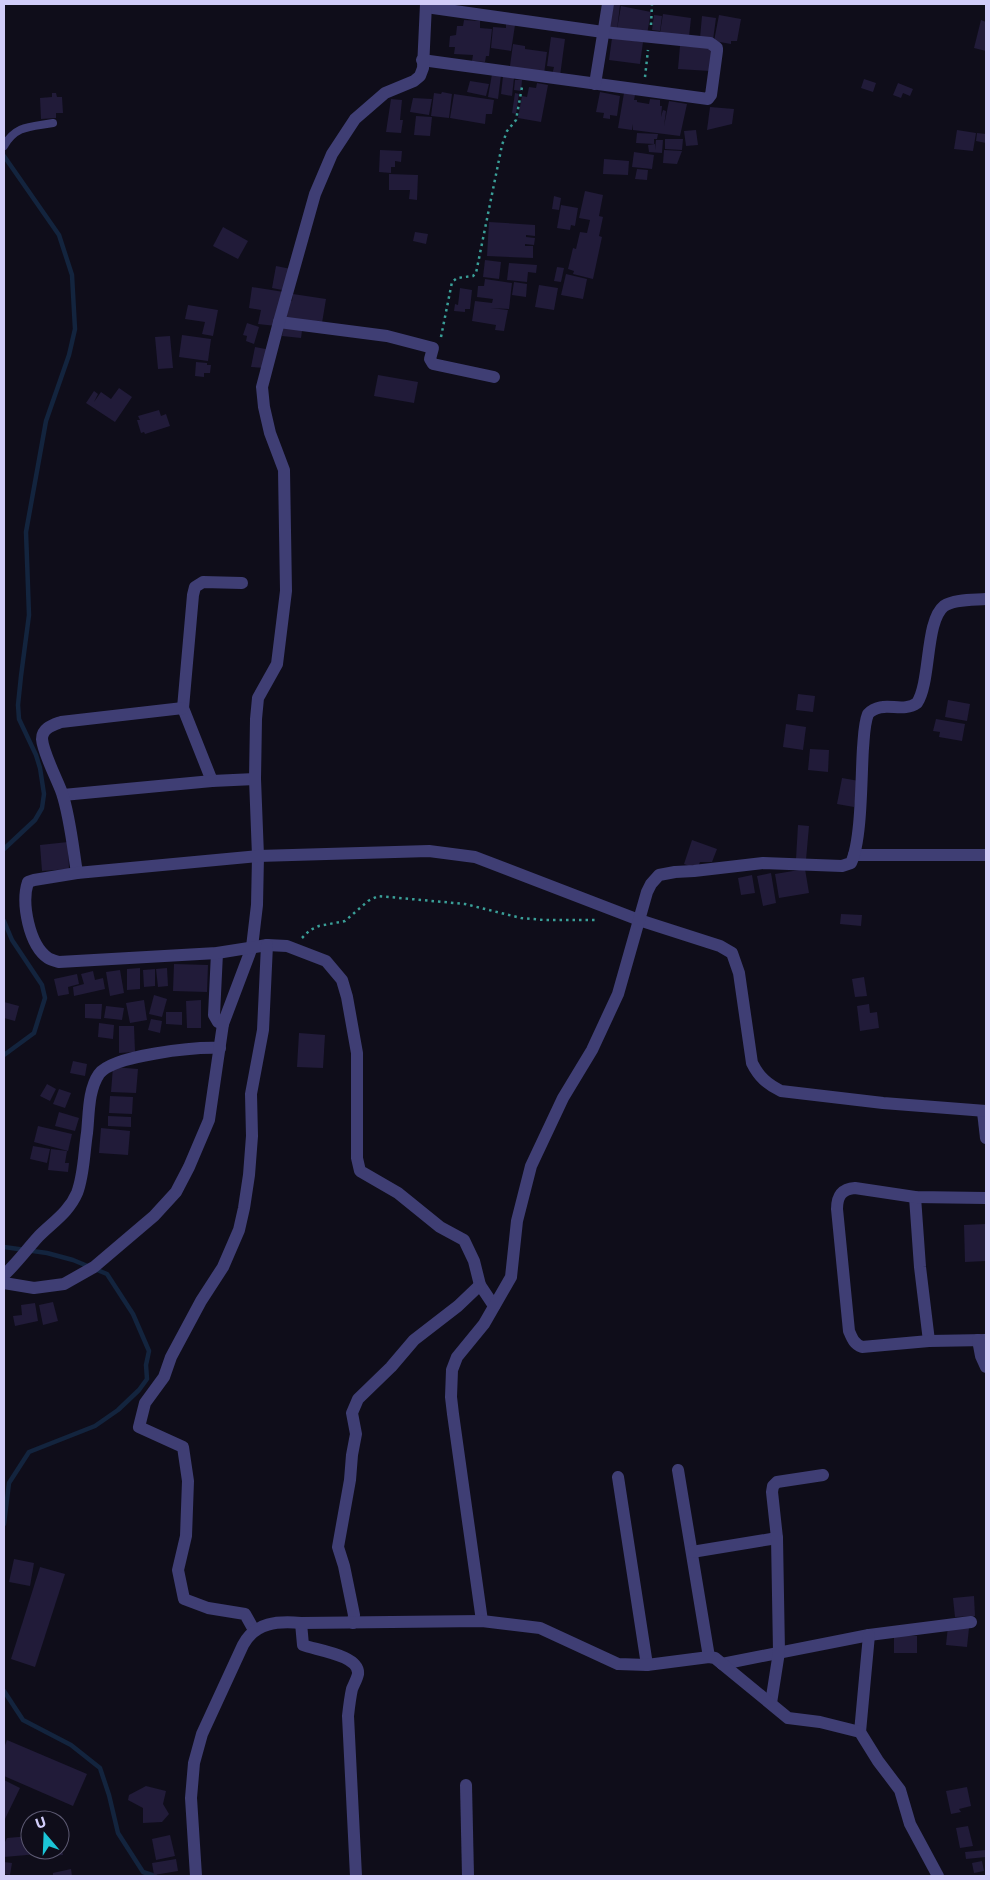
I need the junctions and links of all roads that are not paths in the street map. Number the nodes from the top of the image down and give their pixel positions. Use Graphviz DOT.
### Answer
graph roads {
  1 [pos="608,4"];
  2 [pos="426,5"];
  3 [pos="603,32"];
  4 [pos="422,60"];
  5 [pos="594,84"];
  6 [pos="53,123"];
  7 [pos="4,146"];
  8 [pos="278,322"];
  9 [pos="494,377"];
  10 [pos="242,583"];
  11 [pos="986,599"];
  12 [pos="183,708"];
  13 [pos="256,779"];
  14 [pos="212,781"];
  15 [pos="63,795"];
  16 [pos="854,855"];
  17 [pos="986,855"];
  18 [pos="258,856"];
  19 [pos="77,873"];
  20 [pos="639,920"];
  21 [pos="267,945"];
  22 [pos="252,948"];
  23 [pos="217,953"];
  24 [pos="223,1024"];
  25 [pos="220,1048"];
  26 [pos="984,1112"];
  27 [pos="986,1138"];
  28 [pos="915,1197"];
  29 [pos="986,1198"];
  30 [pos="4,1275"];
  31 [pos="4,1283"];
  32 [pos="480,1285"];
  33 [pos="494,1306"];
  34 [pos="982,1340"];
  35 [pos="929,1341"];
  36 [pos="986,1367"];
  37 [pos="678,1470"];
  38 [pos="823,1475"];
  39 [pos="618,1477"];
  40 [pos="777,1538"];
  41 [pos="692,1552"];
  42 [pos="353,1622"];
  43 [pos="482,1622"];
  44 [pos="971,1622"];
  45 [pos="301,1623"];
  46 [pos="254,1630"];
  47 [pos="869,1634"];
  48 [pos="779,1652"];
  49 [pos="709,1657"];
  50 [pos="647,1664"];
  51 [pos="722,1664"];
  52 [pos="771,1703"];
  53 [pos="860,1732"];
  54 [pos="466,1785"];
  55 [pos="196,1876"];
  56 [pos="356,1876"];
  57 [pos="468,1876"];
  58 [pos="938,1876"];
  1 -- 3 [label="street"];
  2 -- 3 [label="street"];
  2 -- 4 [label="street"];
  3 -- 5 [label="street"];
  3 -- 5 [label="street"];
  4 -- 5 [label="street"];
  4 -- 8 [label="street"];
  6 -- 7 [label="lane"];
  8 -- 9 [label="street"];
  8 -- 13 [label="street"];
  10 -- 12 [label="street"];
  11 -- 16 [label="street"];
  12 -- 14 [label="street"];
  12 -- 15 [label="street"];
  13 -- 14 [label="street"];
  13 -- 18 [label="street"];
  14 -- 15 [label="street"];
  15 -- 19 [label="street"];
  16 -- 17 [label="street"];
  16 -- 20 [label="street"];
  18 -- 19 [label="street"];
  18 -- 20 [label="street"];
  18 -- 22 [label="street"];
  19 -- 23 [label="street"];
  20 -- 26 [label="street"];
  20 -- 33 [label="street"];
  21 -- 22 [label="street"];
  21 -- 32 [label="street"];
  21 -- 46 [label="street"];
  22 -- 23 [label="street"];
  22 -- 24 [label="street"];
  23 -- 24 [label="street"];
  24 -- 25 [label="street"];
  25 -- 30 [label="street"];
  25 -- 31 [label="street"];
  26 -- 27 [label="street"];
  28 -- 29 [label="street"];
  28 -- 35 [label="street"];
  28 -- 35 [label="street"];
  32 -- 33 [label="street"];
  32 -- 42 [label="street"];
  33 -- 43 [label="street"];
  34 -- 35 [label="street"];
  34 -- 36 [label="street"];
  37 -- 41 [label="street"];
  38 -- 40 [label="street"];
  39 -- 50 [label="street"];
  40 -- 41 [label="street"];
  40 -- 48 [label="street"];
  41 -- 49 [label="street"];
  42 -- 43 [label="street"];
  42 -- 45 [label="street"];
  43 -- 50 [label="street"];
  44 -- 47 [label="street"];
  45 -- 46 [label="street"];
  45 -- 56 [label="street"];
  46 -- 55 [label="street"];
  47 -- 48 [label="street"];
  47 -- 53 [label="street"];
  48 -- 51 [label="street"];
  48 -- 52 [label="street"];
  49 -- 50 [label="street"];
  49 -- 51 [label="street"];
  51 -- 52 [label="street"];
  52 -- 53 [label="street"];
  53 -- 58 [label="street"];
  54 -- 57 [label="street"];
}
